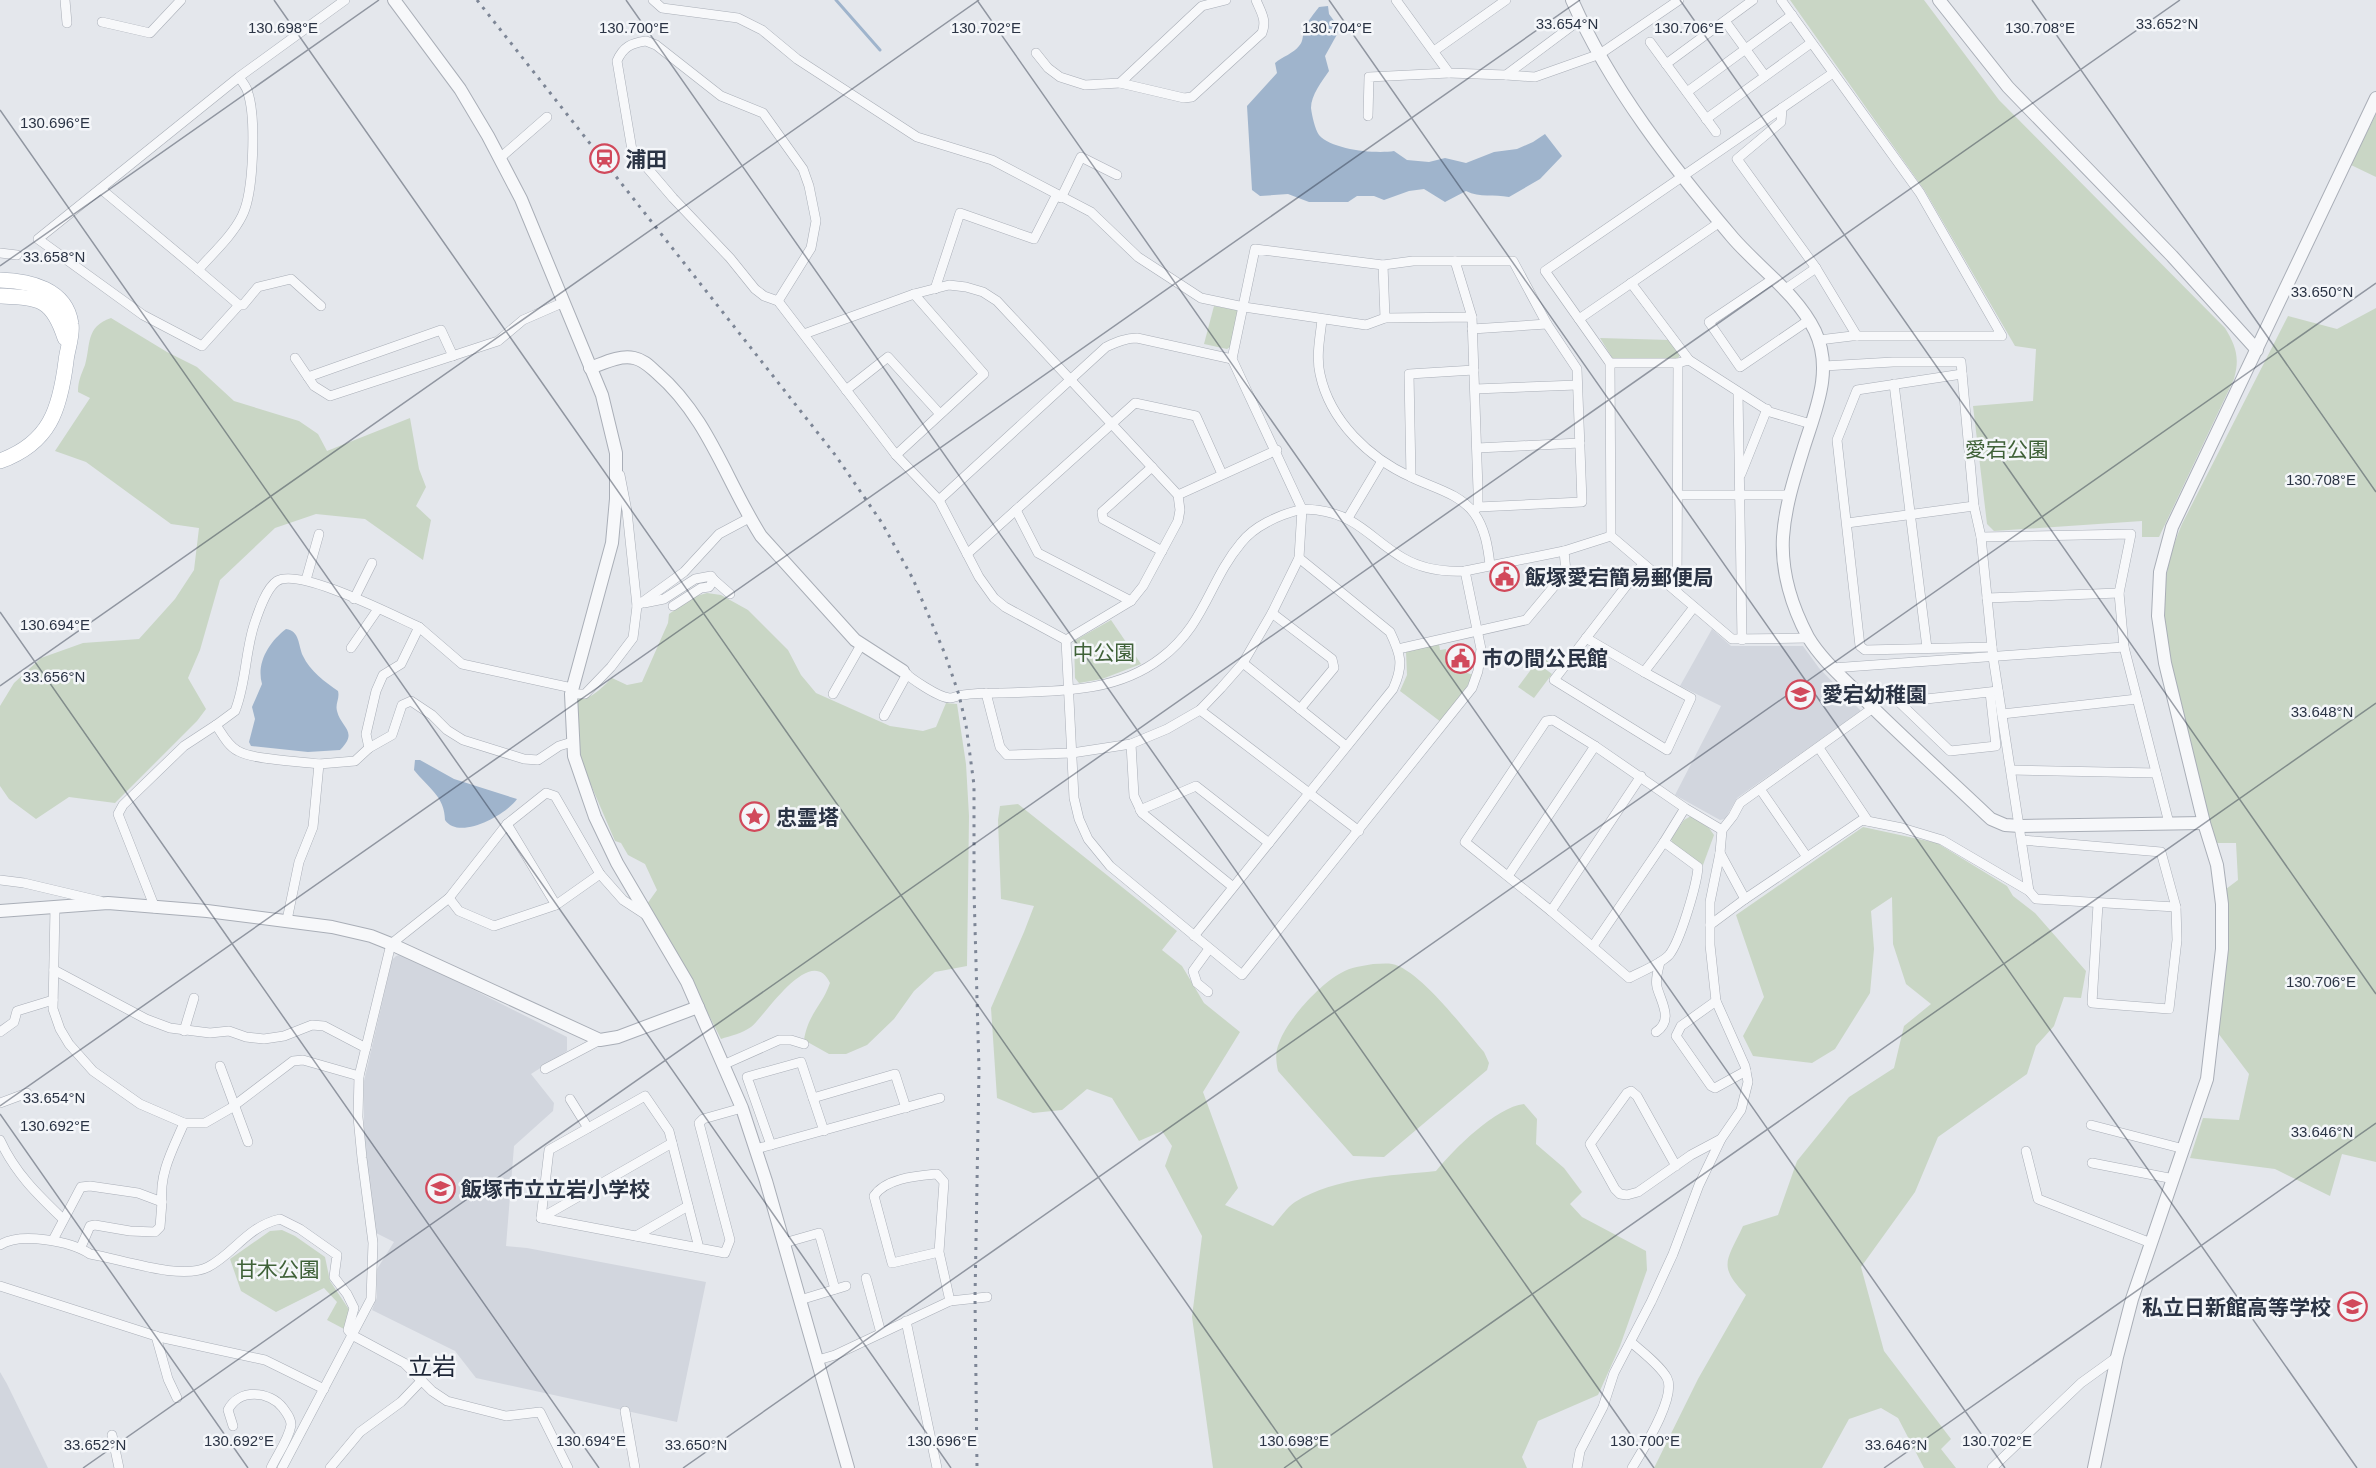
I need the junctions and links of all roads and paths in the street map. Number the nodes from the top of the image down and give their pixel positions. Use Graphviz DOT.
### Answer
graph roads {
  1 [pos="65,0"];
  2 [pos="181,0"];
  3 [pos="345,0"];
  4 [pos="394,0"];
  5 [pos="653,0"];
  6 [pos="1226,0"];
  7 [pos="1256,0"];
  8 [pos="1506,0"];
  9 [pos="1572,0"];
  10 [pos="1679,0"];
  11 [pos="1753,0"];
  12 [pos="1781,0"];
  13 [pos="1939,0"];
  14 [pos="1398,1"];
  15 [pos="1792,15"];
  16 [pos="1581,19"];
  17 [pos="1725,21"];
  18 [pos="102,22"];
  19 [pos="67,23"];
  20 [pos="1650,42"];
  21 [pos="1811,42"];
  22 [pos="1746,49"];
  23 [pos="1434,51"];
  24 [pos="1036,53"];
  25 [pos="1600,54"];
  26 [pos="1666,64"];
  27 [pos="1449,73"];
  28 [pos="1833,73"];
  29 [pos="1506,75"];
  30 [pos="1765,76"];
  31 [pos="239,77"];
  32 [pos="1120,83"];
  33 [pos="1687,93"];
  34 [pos="2376,98"];
  35 [pos="1782,108"];
  36 [pos="1368,116"];
  37 [pos="547,117"];
  38 [pos="1706,119"];
  39 [pos="1716,132"];
  40 [pos="500,158"];
  41 [pos="1118,175"];
  42 [pos="1683,178"];
  43 [pos="101,189"];
  44 [pos="1059,197"];
  45 [pos="1720,222"];
  46 [pos="0,254"];
  47 [pos="17,255"];
  48 [pos="1455,261"];
  49 [pos="1383,265"];
  50 [pos="1816,268"];
  51 [pos="198,270"];
  52 [pos="1773,279"];
  53 [pos="0,280"];
  54 [pos="1631,283"];
  55 [pos="935,289"];
  56 [pos="1784,290"];
  57 [pos="914,294"];
  58 [pos="0,296"];
  59 [pos="778,301"];
  60 [pos="562,303"];
  61 [pos="239,305"];
  62 [pos="321,306"];
  63 [pos="1244,307"];
  64 [pos="1472,317"];
  65 [pos="1385,318"];
  66 [pos="1579,319"];
  67 [pos="1322,320"];
  68 [pos="1809,320"];
  69 [pos="1547,324"];
  70 [pos="1473,329"];
  71 [pos="804,334"];
  72 [pos="1857,336"];
  73 [pos="1819,340"];
  74 [pos="68,344"];
  75 [pos="2257,350"];
  76 [pos="453,356"];
  77 [pos="295,358"];
  78 [pos="1232,359"];
  79 [pos="1689,360"];
  80 [pos="1610,363"];
  81 [pos="1678,363"];
  82 [pos="1824,366"];
  83 [pos="590,368"];
  84 [pos="1474,370"];
  85 [pos="1962,374"];
  86 [pos="308,377"];
  87 [pos="1071,379"];
  88 [pos="1894,384"];
  89 [pos="1577,385"];
  90 [pos="1475,389"];
  91 [pos="846,390"];
  92 [pos="1738,392"];
  93 [pos="1767,409"];
  94 [pos="940,414"];
  95 [pos="1112,424"];
  96 [pos="1811,424"];
  97 [pos="1580,443"];
  98 [pos="1477,448"];
  99 [pos="1276,450"];
  100 [pos="616,453"];
  101 [pos="896,455"];
  102 [pos="0,461"];
  103 [pos="1382,461"];
  104 [pos="1152,467"];
  105 [pos="1222,474"];
  106 [pos="1411,477"];
  107 [pos="1740,479"];
  108 [pos="1740,494"];
  109 [pos="1178,495"];
  110 [pos="1677,495"];
  111 [pos="1789,495"];
  112 [pos="939,500"];
  113 [pos="1974,506"];
  114 [pos="1302,508"];
  115 [pos="1475,509"];
  116 [pos="1016,510"];
  117 [pos="1912,514"];
  118 [pos="749,518"];
  119 [pos="1348,518"];
  120 [pos="1847,523"];
  121 [pos="320,534"];
  122 [pos="1611,536"];
  123 [pos="1982,537"];
  124 [pos="1162,551"];
  125 [pos="1564,551"];
  126 [pos="968,554"];
  127 [pos="1299,558"];
  128 [pos="372,563"];
  129 [pos="1643,564"];
  130 [pos="1490,565"];
  131 [pos="1465,571"];
  132 [pos="306,580"];
  133 [pos="714,580"];
  134 [pos="1677,592"];
  135 [pos="2119,593"];
  136 [pos="730,594"];
  137 [pos="354,598"];
  138 [pos="1987,598"];
  139 [pos="1131,601"];
  140 [pos="639,605"];
  141 [pos="673,606"];
  142 [pos="1694,607"];
  143 [pos="378,609"];
  144 [pos="1272,613"];
  145 [pos="419,627"];
  146 [pos="1477,631"];
  147 [pos="1586,638"];
  148 [pos="1809,638"];
  149 [pos="1066,640"];
  150 [pos="1742,640"];
  151 [pos="861,645"];
  152 [pos="2124,647"];
  153 [pos="351,648"];
  154 [pos="1927,648"];
  155 [pos="1398,649"];
  156 [pos="1992,652"];
  157 [pos="1242,663"];
  158 [pos="1832,668"];
  159 [pos="905,672"];
  160 [pos="1644,672"];
  161 [pos="572,691"];
  162 [pos="1068,691"];
  163 [pos="1994,692"];
  164 [pos="986,693"];
  165 [pos="834,694"];
  166 [pos="2137,699"];
  167 [pos="1873,708"];
  168 [pos="1300,709"];
  169 [pos="1200,710"];
  170 [pos="2002,714"];
  171 [pos="884,716"];
  172 [pos="216,725"];
  173 [pos="572,742"];
  174 [pos="1131,744"];
  175 [pos="1346,746"];
  176 [pos="1596,746"];
  177 [pos="369,748"];
  178 [pos="1819,748"];
  179 [pos="1072,753"];
  180 [pos="319,764"];
  181 [pos="2011,770"];
  182 [pos="2156,773"];
  183 [pos="1641,776"];
  184 [pos="1760,789"];
  185 [pos="1310,793"];
  186 [pos="1685,808"];
  187 [pos="1140,810"];
  188 [pos="1868,821"];
  189 [pos="2169,823"];
  190 [pos="2204,823"];
  191 [pos="507,824"];
  192 [pos="2020,826"];
  193 [pos="1722,830"];
  194 [pos="1359,831"];
  195 [pos="2022,840"];
  196 [pos="1664,842"];
  197 [pos="1269,843"];
  198 [pos="1720,853"];
  199 [pos="1807,856"];
  200 [pos="600,874"];
  201 [pos="1508,876"];
  202 [pos="0,880"];
  203 [pos="1233,887"];
  204 [pos="2029,891"];
  205 [pos="449,898"];
  206 [pos="1745,899"];
  207 [pos="108,903"];
  208 [pos="2098,904"];
  209 [pos="556,905"];
  210 [pos="55,907"];
  211 [pos="2176,907"];
  212 [pos="155,908"];
  213 [pos="0,911"];
  214 [pos="1551,911"];
  215 [pos="650,917"];
  216 [pos="287,920"];
  217 [pos="1710,925"];
  218 [pos="1194,936"];
  219 [pos="391,944"];
  220 [pos="1593,946"];
  221 [pos="1209,948"];
  222 [pos="1660,962"];
  223 [pos="54,970"];
  224 [pos="1208,992"];
  225 [pos="194,998"];
  226 [pos="53,1000"];
  227 [pos="1716,1001"];
  228 [pos="698,1006"];
  229 [pos="184,1031"];
  230 [pos="0,1032"];
  231 [pos="1656,1032"];
  232 [pos="600,1040"];
  233 [pos="804,1044"];
  234 [pos="366,1048"];
  235 [pos="723,1065"];
  236 [pos="220,1066"];
  237 [pos="544,1069"];
  238 [pos="1746,1071"];
  239 [pos="359,1076"];
  240 [pos="27,1093"];
  241 [pos="813,1098"];
  242 [pos="940,1098"];
  243 [pos="570,1099"];
  244 [pos="0,1103"];
  245 [pos="234,1105"];
  246 [pos="742,1108"];
  247 [pos="906,1108"];
  248 [pos="184,1123"];
  249 [pos="2091,1125"];
  250 [pos="588,1128"];
  251 [pos="824,1131"];
  252 [pos="1721,1139"];
  253 [pos="0,1140"];
  254 [pos="248,1142"];
  255 [pos="672,1143"];
  256 [pos="771,1145"];
  257 [pos="756,1149"];
  258 [pos="2184,1149"];
  259 [pos="2026,1150"];
  260 [pos="2092,1163"];
  261 [pos="1676,1166"];
  262 [pos="2174,1179"];
  263 [pos="162,1202"];
  264 [pos="688,1206"];
  265 [pos="541,1218"];
  266 [pos="63,1219"];
  267 [pos="636,1236"];
  268 [pos="53,1240"];
  269 [pos="784,1242"];
  270 [pos="2151,1244"];
  271 [pos="0,1245"];
  272 [pos="81,1247"];
  273 [pos="699,1248"];
  274 [pos="939,1252"];
  275 [pos="866,1278"];
  276 [pos="0,1286"];
  277 [pos="846,1286"];
  278 [pos="835,1289"];
  279 [pos="987,1297"];
  280 [pos="800,1300"];
  281 [pos="950,1301"];
  282 [pos="906,1321"];
  283 [pos="881,1333"];
  284 [pos="352,1335"];
  285 [pos="156,1336"];
  286 [pos="1631,1341"];
  287 [pos="2117,1357"];
  288 [pos="818,1360"];
  289 [pos="422,1380"];
  290 [pos="324,1389"];
  291 [pos="177,1398"];
  292 [pos="625,1412"];
  293 [pos="233,1426"];
  294 [pos="112,1435"];
  295 [pos="119,1468"];
  296 [pos="271,1468"];
  297 [pos="282,1468"];
  298 [pos="330,1468"];
  299 [pos="568,1468"];
  300 [pos="635,1468"];
  301 [pos="848,1468"];
  302 [pos="937,1468"];
  303 [pos="1577,1468"];
  304 [pos="1632,1468"];
  305 [pos="1992,1468"];
  306 [pos="2094,1468"];
  1 -- 19 [label="street"];
  2 -- 18 [label="street"];
  3 -- 31 [label="street"];
  4 -- 40 [label="street"];
  5 -- 44 [label="street"];
  6 -- 32 [label="street"];
  7 -- 32 [label="street"];
  8 -- 23 [label="street"];
  9 -- 16 [label="street"];
  10 -- 25 [label="street"];
  11 -- 17 [label="street"];
  12 -- 15 [label="street"];
  13 -- 75 [label="street"];
  14 -- 23 [label="street"];
  15 -- 21 [label="street"];
  15 -- 22 [label="street"];
  16 -- 25 [label="street"];
  16 -- 29 [label="street"];
  17 -- 22 [label="street"];
  17 -- 26 [label="street"];
  20 -- 26 [label="street"];
  21 -- 28 [label="street"];
  21 -- 30 [label="street"];
  22 -- 30 [label="street"];
  22 -- 33 [label="street"];
  23 -- 27 [label="street"];
  24 -- 32 [label="street"];
  25 -- 29 [label="street"];
  25 -- 42 [label="street"];
  26 -- 33 [label="street"];
  27 -- 29 [label="street"];
  27 -- 36 [label="street"];
  28 -- 35 [label="street"];
  28 -- 72 [label="street"];
  30 -- 38 [label="street"];
  31 -- 43 [label="street"];
  31 -- 51 [label="street"];
  33 -- 38 [label="street"];
  34 -- 75 [label="street"];
  35 -- 42 [label="street"];
  35 -- 50 [label="street"];
  37 -- 40 [label="street"];
  38 -- 39 [label="street"];
  40 -- 60 [label="street"];
  41 -- 44 [label="street"];
  42 -- 45 [label="street"];
  42 -- 66 [label="street"];
  43 -- 51 [label="street"];
  43 -- 61 [label="street"];
  44 -- 55 [label="street"];
  44 -- 63 [label="street"];
  45 -- 52 [label="street"];
  45 -- 54 [label="street"];
  46 -- 47 [label="street"];
  48 -- 49 [label="street"];
  48 -- 64 [label="street"];
  48 -- 69 [label="street"];
  49 -- 63 [label="street"];
  49 -- 65 [label="street"];
  50 -- 56 [label="street"];
  50 -- 72 [label="street"];
  51 -- 61 [label="street"];
  52 -- 56 [label="street"];
  52 -- 68 [label="street"];
  53 -- 74 [label="main road"];
  54 -- 66 [label="street"];
  54 -- 79 [label="street"];
  55 -- 57 [label="street"];
  55 -- 87 [label="street"];
  56 -- 68 [label="street"];
  57 -- 71 [label="street"];
  57 -- 94 [label="street"];
  58 -- 74 [label="main road"];
  59 -- 59 [label="street"];
  59 -- 71 [label="street"];
  60 -- 76 [label="street"];
  60 -- 83 [label="street"];
  61 -- 62 [label="street"];
  63 -- 67 [label="street"];
  63 -- 78 [label="street"];
  64 -- 65 [label="street"];
  64 -- 70 [label="street"];
  65 -- 67 [label="street"];
  66 -- 80 [label="street"];
  67 -- 103 [label="street"];
  68 -- 73 [label="street"];
  69 -- 70 [label="street"];
  69 -- 89 [label="street"];
  70 -- 84 [label="street"];
  71 -- 91 [label="street"];
  72 -- 73 [label="street"];
  73 -- 82 [label="street"];
  74 -- 102 [label="main road"];
  75 -- 190 [label="street"];
  76 -- 86 [label="street"];
  76 -- 86 [label="street"];
  77 -- 86 [label="street"];
  78 -- 87 [label="street"];
  78 -- 99 [label="street"];
  79 -- 81 [label="street"];
  79 -- 92 [label="street"];
  80 -- 81 [label="street"];
  80 -- 122 [label="street"];
  81 -- 110 [label="street"];
  82 -- 85 [label="street"];
  82 -- 96 [label="street"];
  83 -- 100 [label="street"];
  83 -- 118 [label="street"];
  84 -- 90 [label="street"];
  84 -- 106 [label="street"];
  85 -- 88 [label="street"];
  85 -- 113 [label="street"];
  87 -- 95 [label="street"];
  87 -- 112 [label="street"];
  88 -- 117 [label="street"];
  88 -- 120 [label="street"];
  89 -- 90 [label="street"];
  89 -- 97 [label="street"];
  90 -- 98 [label="street"];
  91 -- 94 [label="street"];
  91 -- 101 [label="street"];
  92 -- 93 [label="street"];
  92 -- 107 [label="street"];
  93 -- 96 [label="street"];
  93 -- 107 [label="street"];
  94 -- 101 [label="street"];
  95 -- 104 [label="street"];
  95 -- 105 [label="street"];
  95 -- 116 [label="street"];
  96 -- 111 [label="street"];
  97 -- 98 [label="street"];
  97 -- 115 [label="street"];
  98 -- 115 [label="street"];
  99 -- 105 [label="street"];
  99 -- 114 [label="street"];
  100 -- 140 [label="street"];
  100 -- 161 [label="street"];
  101 -- 112 [label="street"];
  103 -- 106 [label="street"];
  103 -- 119 [label="street"];
  104 -- 109 [label="street"];
  104 -- 124 [label="street"];
  105 -- 109 [label="street"];
  106 -- 115 [label="street"];
  107 -- 108 [label="street"];
  108 -- 110 [label="street"];
  108 -- 111 [label="street"];
  108 -- 150 [label="street"];
  109 -- 124 [label="street"];
  110 -- 134 [label="street"];
  111 -- 148 [label="street"];
  112 -- 126 [label="street"];
  113 -- 117 [label="street"];
  113 -- 123 [label="street"];
  114 -- 119 [label="street"];
  114 -- 127 [label="street"];
  114 -- 162 [label="street"];
  115 -- 130 [label="street"];
  116 -- 126 [label="street"];
  116 -- 139 [label="street"];
  117 -- 120 [label="street"];
  117 -- 154 [label="street"];
  118 -- 140 [label="street"];
  118 -- 151 [label="street"];
  119 -- 131 [label="street"];
  120 -- 154 [label="street"];
  121 -- 132 [label="street"];
  122 -- 125 [label="street"];
  122 -- 129 [label="street"];
  123 -- 135 [label="street"];
  123 -- 138 [label="street"];
  124 -- 139 [label="street"];
  125 -- 130 [label="street"];
  125 -- 146 [label="street"];
  126 -- 149 [label="street"];
  127 -- 144 [label="street"];
  127 -- 155 [label="street"];
  128 -- 137 [label="street"];
  129 -- 134 [label="street"];
  129 -- 147 [label="street"];
  130 -- 131 [label="street"];
  131 -- 146 [label="street"];
  132 -- 137 [label="street"];
  132 -- 172 [label="street"];
  133 -- 136 [label="street"];
  133 -- 140 [label="street"];
  133 -- 141 [label="street"];
  134 -- 142 [label="street"];
  135 -- 138 [label="street"];
  135 -- 152 [label="street"];
  137 -- 143 [label="street"];
  138 -- 156 [label="street"];
  139 -- 149 [label="street"];
  140 -- 161 [label="street"];
  142 -- 150 [label="street"];
  142 -- 160 [label="street"];
  143 -- 145 [label="street"];
  143 -- 153 [label="street"];
  144 -- 157 [label="street"];
  144 -- 168 [label="street"];
  145 -- 161 [label="street"];
  145 -- 177 [label="street"];
  146 -- 155 [label="street"];
  146 -- 194 [label="street"];
  147 -- 160 [label="street"];
  147 -- 160 [label="street"];
  148 -- 150 [label="street"];
  148 -- 158 [label="street"];
  149 -- 162 [label="street"];
  151 -- 159 [label="street"];
  151 -- 165 [label="street"];
  152 -- 156 [label="street"];
  152 -- 166 [label="street"];
  154 -- 156 [label="street"];
  155 -- 175 [label="street"];
  156 -- 158 [label="street"];
  156 -- 163 [label="street"];
  157 -- 168 [label="street"];
  157 -- 169 [label="street"];
  158 -- 167 [label="street"];
  159 -- 164 [label="street"];
  159 -- 171 [label="street"];
  161 -- 173 [label="street"];
  162 -- 164 [label="street"];
  162 -- 179 [label="street"];
  163 -- 163 [label="street"];
  163 -- 170 [label="street"];
  164 -- 179 [label="street"];
  166 -- 170 [label="street"];
  166 -- 182 [label="street"];
  167 -- 178 [label="street"];
  167 -- 192 [label="street"];
  168 -- 175 [label="street"];
  169 -- 174 [label="street"];
  169 -- 185 [label="street"];
  170 -- 181 [label="street"];
  172 -- 180 [label="street"];
  172 -- 212 [label="street"];
  173 -- 177 [label="street"];
  173 -- 215 [label="street"];
  174 -- 179 [label="street"];
  174 -- 187 [label="street"];
  175 -- 185 [label="street"];
  176 -- 183 [label="street"];
  176 -- 201 [label="street"];
  176 -- 201 [label="street"];
  177 -- 180 [label="street"];
  178 -- 184 [label="street"];
  178 -- 188 [label="street"];
  179 -- 218 [label="street"];
  180 -- 216 [label="street"];
  181 -- 182 [label="street"];
  181 -- 192 [label="street"];
  182 -- 189 [label="street"];
  183 -- 186 [label="street"];
  183 -- 214 [label="street"];
  184 -- 193 [label="street"];
  184 -- 199 [label="street"];
  185 -- 194 [label="street"];
  185 -- 197 [label="street"];
  186 -- 193 [label="street"];
  186 -- 196 [label="street"];
  187 -- 197 [label="street"];
  187 -- 203 [label="street"];
  188 -- 199 [label="street"];
  188 -- 204 [label="street"];
  189 -- 190 [label="street"];
  189 -- 192 [label="street"];
  190 -- 258 [label="street"];
  191 -- 200 [label="street"];
  191 -- 205 [label="street"];
  191 -- 209 [label="street"];
  192 -- 195 [label="street"];
  193 -- 198 [label="street"];
  194 -- 221 [label="street"];
  195 -- 204 [label="street"];
  195 -- 211 [label="street"];
  196 -- 220 [label="street"];
  196 -- 222 [label="street"];
  197 -- 203 [label="street"];
  198 -- 206 [label="street"];
  198 -- 217 [label="street"];
  199 -- 206 [label="street"];
  200 -- 209 [label="street"];
  200 -- 215 [label="street"];
  201 -- 214 [label="street"];
  202 -- 207 [label="street"];
  203 -- 218 [label="street"];
  204 -- 208 [label="street"];
  205 -- 209 [label="street"];
  205 -- 219 [label="street"];
  206 -- 217 [label="street"];
  207 -- 210 [label="street"];
  207 -- 212 [label="street"];
  208 -- 211 [label="street"];
  208 -- 211 [label="street"];
  210 -- 213 [label="street"];
  210 -- 223 [label="street"];
  212 -- 216 [label="street"];
  214 -- 220 [label="street"];
  215 -- 228 [label="street"];
  216 -- 219 [label="street"];
  217 -- 227 [label="street"];
  218 -- 221 [label="street"];
  219 -- 232 [label="street"];
  219 -- 234 [label="street"];
  220 -- 222 [label="street"];
  221 -- 224 [label="street"];
  222 -- 231 [label="street"];
  223 -- 226 [label="street"];
  223 -- 229 [label="street"];
  225 -- 229 [label="street"];
  226 -- 230 [label="street"];
  226 -- 248 [label="street"];
  227 -- 238 [label="street"];
  227 -- 238 [label="street"];
  228 -- 232 [label="street"];
  228 -- 235 [label="street"];
  229 -- 234 [label="street"];
  232 -- 237 [label="street"];
  233 -- 235 [label="street"];
  234 -- 239 [label="street"];
  235 -- 246 [label="street"];
  236 -- 245 [label="street"];
  238 -- 252 [label="street"];
  239 -- 245 [label="street"];
  239 -- 284 [label="street"];
  240 -- 244 [label="street"];
  241 -- 247 [label="street"];
  241 -- 251 [label="street"];
  241 -- 256 [label="street"];
  242 -- 247 [label="street"];
  243 -- 250 [label="street"];
  245 -- 248 [label="street"];
  245 -- 254 [label="street"];
  246 -- 257 [label="street"];
  246 -- 273 [label="street"];
  247 -- 251 [label="street"];
  248 -- 263 [label="street"];
  249 -- 258 [label="street"];
  250 -- 255 [label="street"];
  250 -- 265 [label="street"];
  251 -- 256 [label="street"];
  252 -- 261 [label="street"];
  252 -- 286 [label="street"];
  253 -- 266 [label="street"];
  255 -- 264 [label="street"];
  255 -- 265 [label="street"];
  256 -- 257 [label="street"];
  257 -- 269 [label="street"];
  258 -- 262 [label="street"];
  259 -- 270 [label="street"];
  260 -- 262 [label="street"];
  261 -- 261 [label="street"];
  262 -- 270 [label="street"];
  263 -- 266 [label="street"];
  263 -- 272 [label="street"];
  264 -- 267 [label="street"];
  264 -- 273 [label="street"];
  265 -- 267 [label="street"];
  266 -- 268 [label="street"];
  267 -- 273 [label="street"];
  268 -- 271 [label="street"];
  268 -- 272 [label="street"];
  269 -- 278 [label="street"];
  269 -- 280 [label="street"];
  270 -- 287 [label="street"];
  272 -- 284 [label="street"];
  274 -- 274 [label="street"];
  274 -- 281 [label="street"];
  275 -- 283 [label="street"];
  276 -- 285 [label="street"];
  277 -- 278 [label="street"];
  278 -- 280 [label="street"];
  279 -- 281 [label="street"];
  280 -- 288 [label="street"];
  281 -- 282 [label="street"];
  282 -- 283 [label="street"];
  282 -- 302 [label="street"];
  283 -- 288 [label="street"];
  284 -- 289 [label="street"];
  284 -- 290 [label="street"];
  285 -- 290 [label="street"];
  285 -- 291 [label="street"];
  286 -- 303 [label="street"];
  286 -- 304 [label="street"];
  287 -- 305 [label="street"];
  287 -- 306 [label="street"];
  288 -- 301 [label="street"];
  289 -- 298 [label="street"];
  289 -- 299 [label="street"];
  290 -- 297 [label="street"];
  292 -- 300 [label="street"];
  293 -- 296 [label="street"];
  294 -- 295 [label="street"];
}
